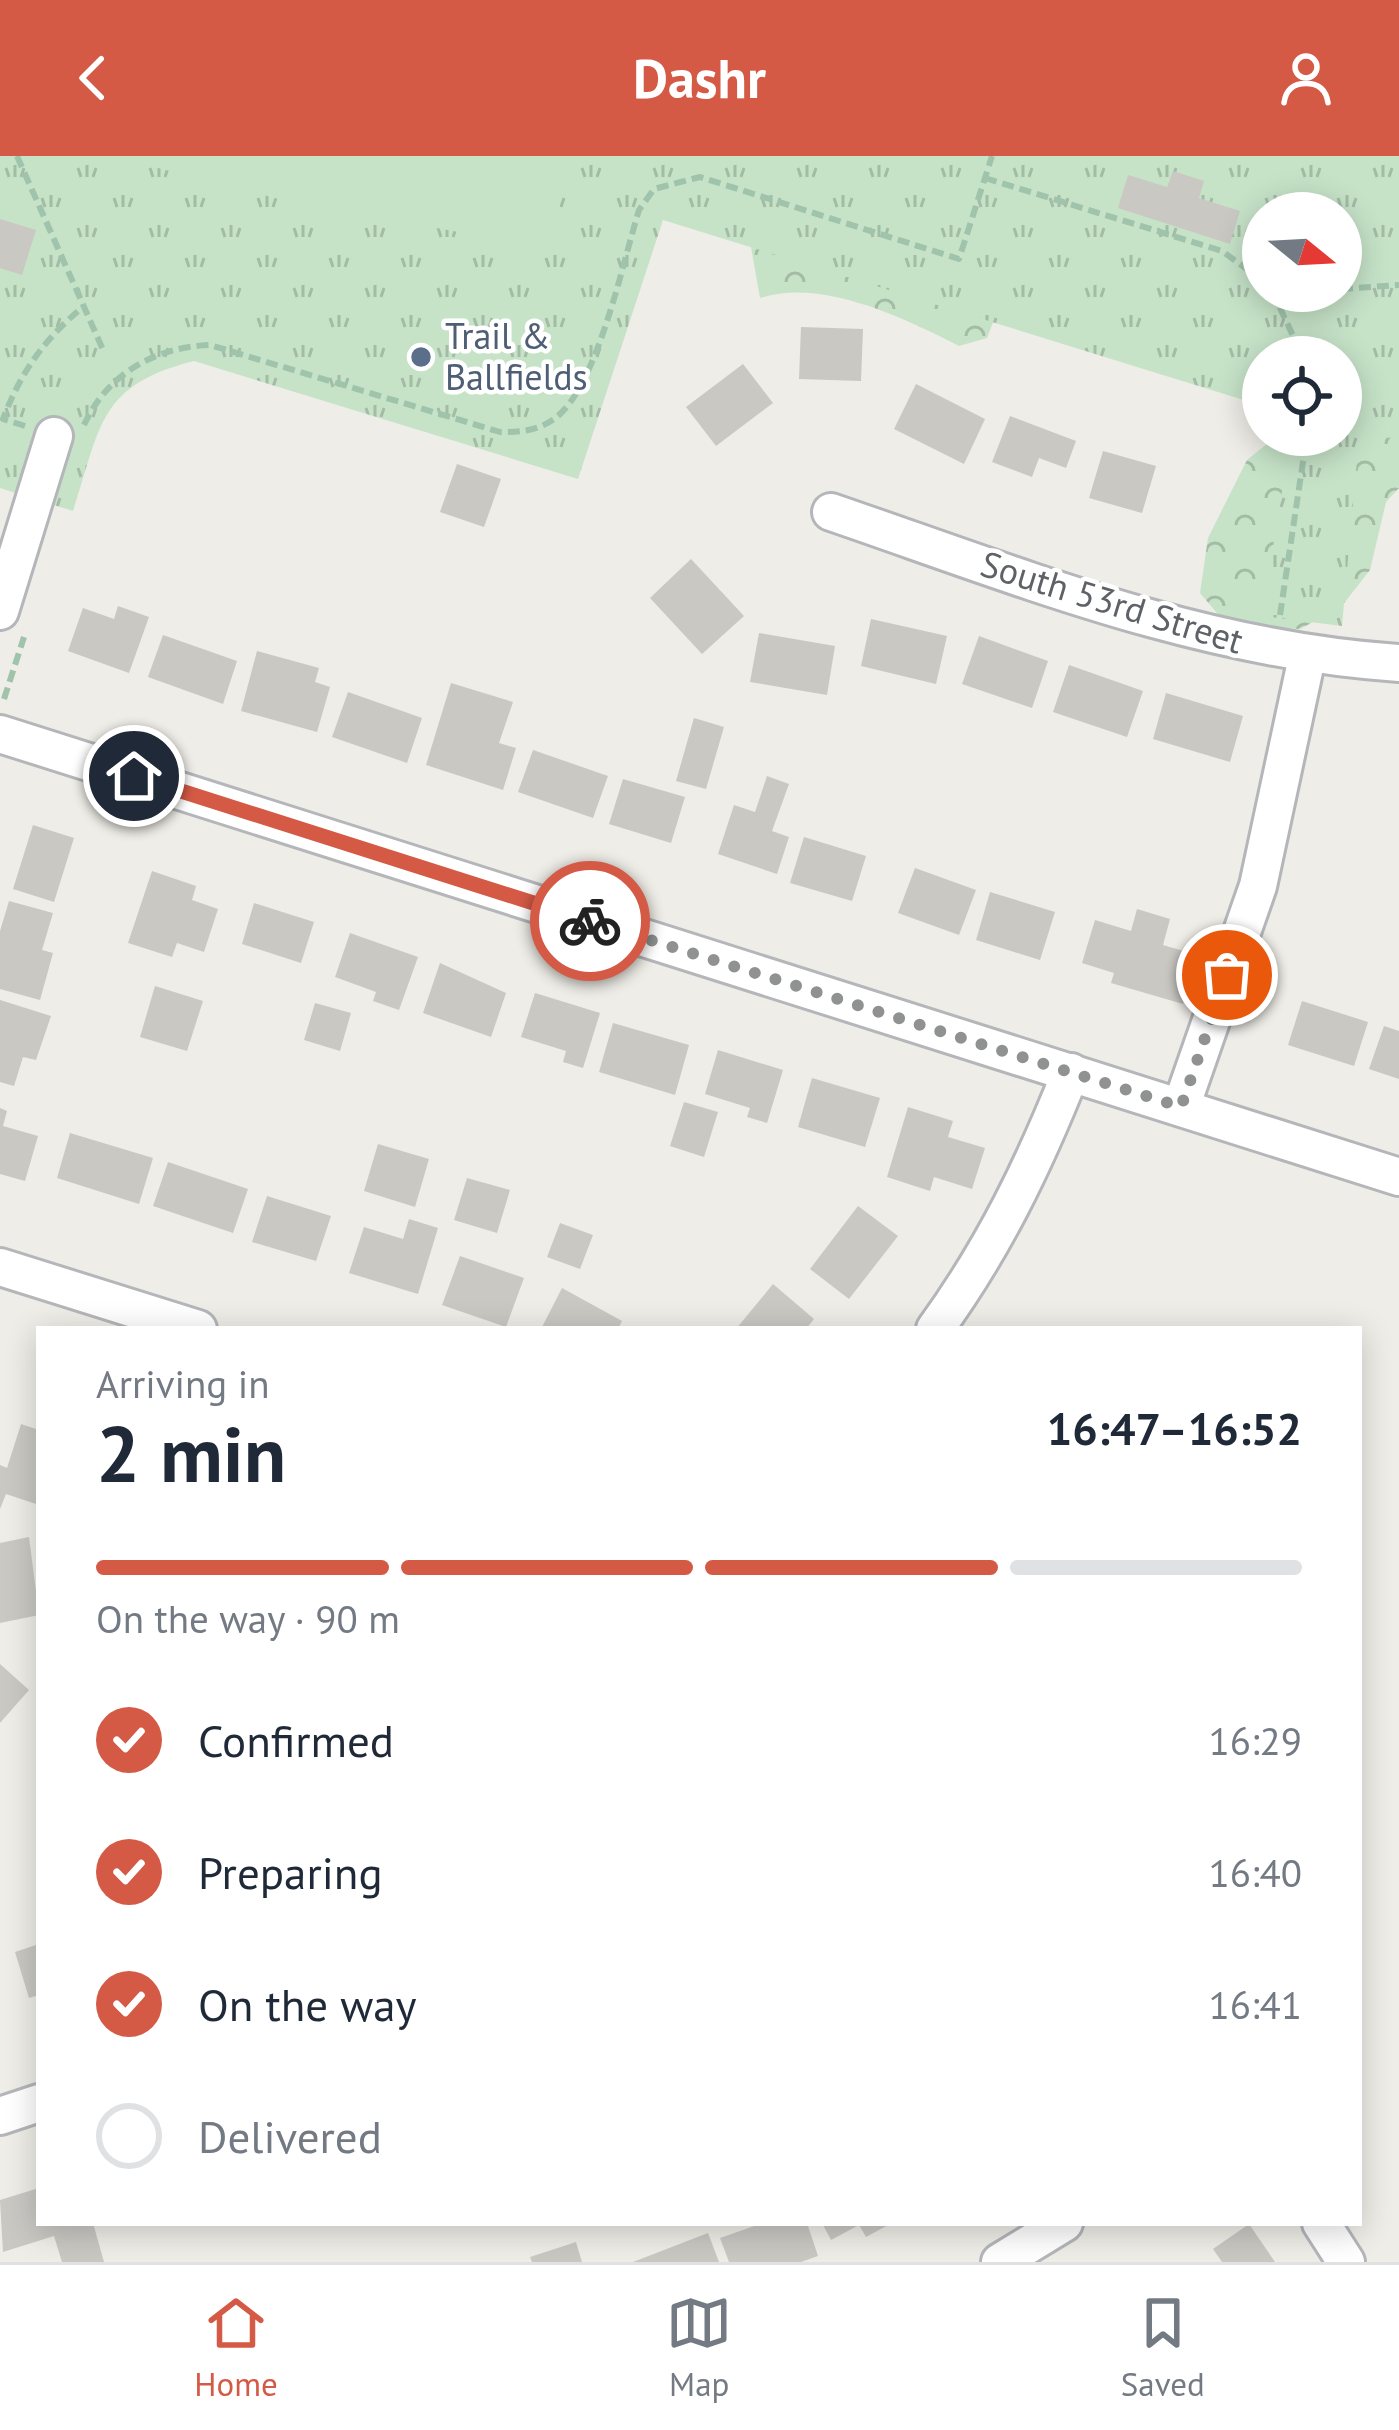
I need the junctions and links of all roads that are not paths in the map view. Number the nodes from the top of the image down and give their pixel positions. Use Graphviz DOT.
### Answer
graph roads {
  1 [pos="51,442"];
  2 [pos="831,512"];
  3 [pos="14,618"];
  4 [pos="1307,657"];
  5 [pos="1399,663"];
  6 [pos="0,734"];
  7 [pos="1071,1072"];
  8 [pos="1181,1107"];
  9 [pos="1399,1177"];
  10 [pos="0,1267"];
  11 [pos="188,1326"];
  12 [pos="937,1326"];
  13 [pos="36,2104"];
  14 [pos="0,2116"];
  15 [pos="1059,2226"];
  16 [pos="1323,2226"];
  17 [pos="1000,2262"];
  18 [pos="1346,2262"];
  1 -- 3 [label="street"];
  2 -- 4 [label="street, South 53rd Street"];
  4 -- 5 [label="street, South 53rd Street"];
  4 -- 8 [label="street"];
  6 -- 7 [label="street"];
  7 -- 8 [label="street"];
  7 -- 12 [label="street"];
  8 -- 9 [label="street"];
  10 -- 11 [label="street"];
  13 -- 14 [label="street"];
  15 -- 17 [label="street"];
  16 -- 18 [label="street"];
}
